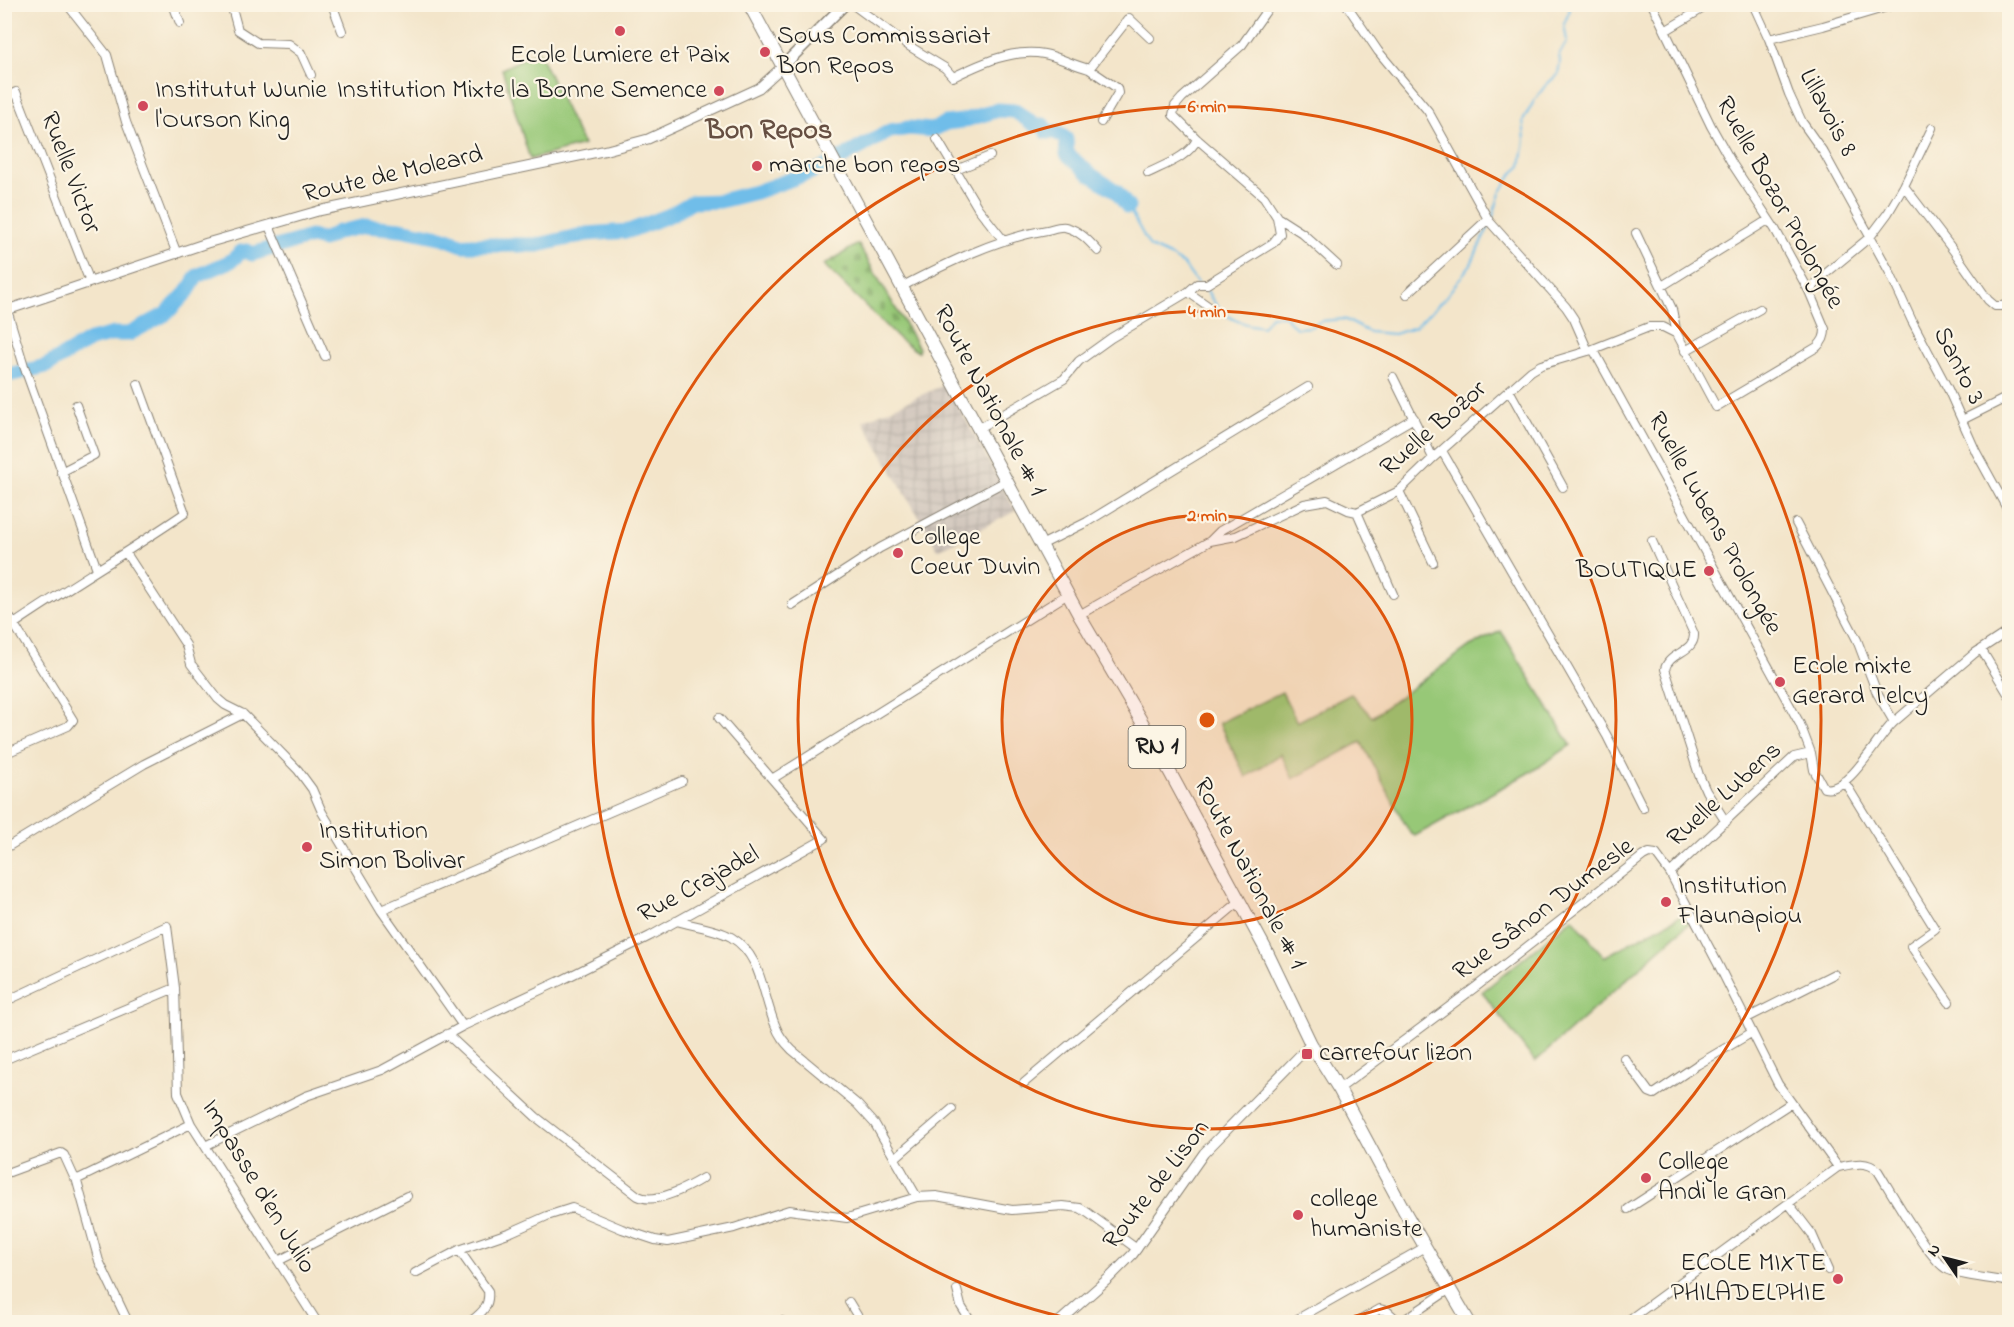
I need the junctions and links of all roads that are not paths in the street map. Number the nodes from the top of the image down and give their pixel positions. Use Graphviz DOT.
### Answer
graph roads {
  1 [pos="68,4"];
  2 [pos="172,4"];
  3 [pos="231,4"];
  4 [pos="332,4"];
  5 [pos="749,4"];
  6 [pos="845,4"];
  7 [pos="852,4"];
  8 [pos="1271,4"];
  9 [pos="1346,4"];
  10 [pos="1652,4"];
  11 [pos="1710,4"];
  12 [pos="1753,4"];
  13 [pos="1897,4"];
  14 [pos="1868,8"];
  15 [pos="180,23"];
  16 [pos="342,31"];
  17 [pos="1665,31"];
  18 [pos="1150,38"];
  19 [pos="1769,39"];
  20 [pos="782,67"];
  21 [pos="1089,69"];
  22 [pos="311,75"];
  23 [pos="5,96"];
  24 [pos="1101,122"];
  25 [pos="1932,128"];
  26 [pos="937,139"];
  27 [pos="1197,139"];
  28 [pos="990,156"];
  29 [pos="956,170"];
  30 [pos="1148,173"];
  31 [pos="1904,186"];
  32 [pos="1277,217"];
  33 [pos="1489,220"];
  34 [pos="1768,220"];
  35 [pos="269,226"];
  36 [pos="1295,228"];
  37 [pos="1636,233"];
  38 [pos="1280,234"];
  39 [pos="1870,237"];
  40 [pos="1004,242"];
  41 [pos="1098,250"];
  42 [pos="177,254"];
  43 [pos="1337,265"];
  44 [pos="90,282"];
  45 [pos="1662,286"];
  46 [pos="901,287"];
  47 [pos="1809,291"];
  48 [pos="1188,292"];
  49 [pos="1407,294"];
  50 [pos="2010,303"];
  51 [pos="1208,306"];
  52 [pos="1760,309"];
  53 [pos="6,311"];
  54 [pos="1677,334"];
  55 [pos="1591,350"];
  56 [pos="1686,351"];
  57 [pos="325,356"];
  58 [pos="1393,377"];
  59 [pos="138,384"];
  60 [pos="1308,387"];
  61 [pos="1509,390"];
  62 [pos="2010,396"];
  63 [pos="76,405"];
  64 [pos="1414,418"];
  65 [pos="1962,420"];
  66 [pos="978,429"];
  67 [pos="1442,451"];
  68 [pos="1433,458"];
  69 [pos="61,472"];
  70 [pos="1006,481"];
  71 [pos="1563,487"];
  72 [pos="1400,491"];
  73 [pos="1357,512"];
  74 [pos="2010,514"];
  75 [pos="1796,523"];
  76 [pos="1209,541"];
  77 [pos="1652,541"];
  78 [pos="1041,545"];
  79 [pos="126,553"];
  80 [pos="1433,562"];
  81 [pos="98,569"];
  82 [pos="1068,594"];
  83 [pos="1393,594"];
  84 [pos="792,605"];
  85 [pos="4,608"];
  86 [pos="1079,615"];
  87 [pos="14,624"];
  88 [pos="2010,630"];
  89 [pos="1981,649"];
  90 [pos="2010,697"];
  91 [pos="243,714"];
  92 [pos="719,718"];
  93 [pos="1894,722"];
  94 [pos="1811,753"];
  95 [pos="4,754"];
  96 [pos="772,778"];
  97 [pos="682,781"];
  98 [pos="1844,782"];
  99 [pos="1643,808"];
  100 [pos="1726,822"];
  101 [pos="4,849"];
  102 [pos="1670,873"];
  103 [pos="1240,901"];
  104 [pos="381,910"];
  105 [pos="676,921"];
  106 [pos="1834,974"];
  107 [pos="175,988"];
  108 [pos="4,1002"];
  109 [pos="1949,1002"];
  110 [pos="1744,1019"];
  111 [pos="463,1026"];
  112 [pos="1751,1033"];
  113 [pos="447,1034"];
  114 [pos="1311,1044"];
  115 [pos="1624,1058"];
  116 [pos="4,1060"];
  117 [pos="1024,1083"];
  118 [pos="1339,1089"];
  119 [pos="1791,1102"];
  120 [pos="952,1109"];
  121 [pos="191,1124"];
  122 [pos="205,1146"];
  123 [pos="895,1158"];
  124 [pos="1838,1167"];
  125 [pos="4,1174"];
  126 [pos="76,1178"];
  127 [pos="703,1178"];
  128 [pos="407,1196"];
  129 [pos="917,1197"];
  130 [pos="1789,1204"];
  131 [pos="1628,1209"];
  132 [pos="1425,1247"];
  133 [pos="1137,1249"];
  134 [pos="459,1250"];
  135 [pos="278,1261"];
  136 [pos="1828,1270"];
  137 [pos="415,1273"];
  138 [pos="2010,1282"];
  139 [pos="1450,1289"];
  140 [pos="957,1290"];
  141 [pos="849,1302"];
  142 [pos="128,1323"];
  143 [pos="317,1323"];
  144 [pos="470,1323"];
  145 [pos="861,1323"];
  146 [pos="971,1323"];
  147 [pos="1059,1323"];
  148 [pos="1292,1323"];
  149 [pos="1357,1323"];
  150 [pos="1400,1323"];
  151 [pos="1469,1323"];
  152 [pos="1626,1323"];
  1 -- 42 [label="street"];
  2 -- 15 [label="street"];
  3 -- 22 [label="street"];
  4 -- 16 [label="street"];
  5 -- 20 [label="main road, Route Nationale # 1 / RN 1"];
  6 -- 20 [label="main road"];
  7 -- 21 [label="street"];
  8 -- 27 [label="street"];
  9 -- 33 [label="street, Ruelle Lubens Prolongée"];
  10 -- 17 [label="street, Ruelle Bozor Prolongée"];
  11 -- 17 [label="street"];
  12 -- 19 [label="street, Lillavois 8"];
  13 -- 14 [label="street"];
  14 -- 19 [label="street"];
  17 -- 34 [label="street, Ruelle Bozor Prolongée"];
  18 -- 21 [label="street"];
  19 -- 39 [label="street, Lillavois 8"];
  20 -- 35 [label="street, Route de Moleard"];
  20 -- 46 [label="main road, Route Nationale # 1 / RN 1"];
  21 -- 24 [label="street"];
  23 -- 44 [label="street, Ruelle Victor"];
  25 -- 31 [label="street"];
  26 -- 29 [label="street"];
  27 -- 30 [label="street"];
  27 -- 32 [label="street"];
  28 -- 29 [label="street"];
  29 -- 40 [label="street"];
  31 -- 39 [label="street"];
  31 -- 50 [label="street"];
  32 -- 36 [label="street"];
  32 -- 38 [label="street"];
  33 -- 49 [label="street"];
  33 -- 55 [label="street, Ruelle Lubens Prolongée"];
  34 -- 45 [label="street"];
  34 -- 47 [label="street, Ruelle Bozor Prolongée"];
  35 -- 42 [label="street, Route de Moleard"];
  35 -- 57 [label="street"];
  36 -- 38 [label="street"];
  36 -- 43 [label="street"];
  37 -- 45 [label="street"];
  38 -- 48 [label="street"];
  39 -- 47 [label="street"];
  39 -- 65 [label="street, Santo 3"];
  40 -- 41 [label="street"];
  40 -- 46 [label="street"];
  42 -- 44 [label="street, Route de Moleard"];
  44 -- 53 [label="street, Route de Moleard"];
  45 -- 54 [label="street"];
  46 -- 66 [label="main road, Route Nationale # 1 / RN 1"];
  47 -- 56 [label="street, Ruelle Bozor Prolongée"];
  48 -- 51 [label="street"];
  48 -- 66 [label="street"];
  52 -- 56 [label="street"];
  53 -- 69 [label="street"];
  54 -- 55 [label="street, Ruelle Bozor"];
  54 -- 56 [label="street"];
  55 -- 61 [label="street, Ruelle Bozor"];
  55 -- 94 [label="street, Ruelle Lubens Prolongée"];
  58 -- 64 [label="street"];
  59 -- 79 [label="street"];
  60 -- 78 [label="street"];
  61 -- 67 [label="street, Ruelle Bozor"];
  61 -- 71 [label="street"];
  62 -- 65 [label="street"];
  63 -- 69 [label="street"];
  64 -- 68 [label="street"];
  64 -- 76 [label="street"];
  65 -- 74 [label="street, Santo 3"];
  66 -- 70 [label="main road, Route Nationale # 1 / RN 1"];
  67 -- 68 [label="street, Ruelle Bozor"];
  67 -- 99 [label="street"];
  68 -- 72 [label="street, Ruelle Bozor"];
  69 -- 81 [label="street"];
  70 -- 78 [label="main road, Route Nationale # 1 / RN 1"];
  70 -- 84 [label="street"];
  72 -- 73 [label="street, Ruelle Bozor"];
  72 -- 80 [label="street"];
  73 -- 76 [label="street"];
  73 -- 83 [label="street"];
  75 -- 93 [label="street"];
  76 -- 86 [label="street"];
  77 -- 100 [label="street"];
  78 -- 82 [label="main road, Route Nationale # 1 / RN 1"];
  79 -- 81 [label="street"];
  79 -- 91 [label="street"];
  81 -- 87 [label="street"];
  82 -- 86 [label="main road, Route Nationale # 1 / RN 1"];
  82 -- 96 [label="street"];
  85 -- 87 [label="street"];
  86 -- 103 [label="main road, Route Nationale # 1 / RN 1"];
  87 -- 95 [label="street"];
  88 -- 89 [label="street"];
  89 -- 90 [label="street"];
  89 -- 93 [label="street"];
  91 -- 101 [label="street"];
  91 -- 104 [label="street"];
  92 -- 96 [label="street"];
  93 -- 98 [label="street"];
  94 -- 98 [label="street, Ruelle Lubens Prolongée"];
  94 -- 100 [label="street, Ruelle Lubens"];
  96 -- 105 [label="street, Rue Crajadel"];
  97 -- 104 [label="street"];
  98 -- 109 [label="street"];
  100 -- 102 [label="street, Ruelle Lubens"];
  102 -- 110 [label="street, Rue Sânon Dumesle"];
  102 -- 118 [label="street, Rue Sânon Dumesle"];
  103 -- 114 [label="main road, Route Nationale # 1 / RN 1"];
  103 -- 117 [label="street"];
  104 -- 111 [label="street"];
  105 -- 111 [label="street, Rue Crajadel"];
  105 -- 123 [label="street"];
  106 -- 110 [label="street"];
  107 -- 108 [label="street, Impasse d'en Julio"];
  107 -- 116 [label="street"];
  107 -- 121 [label="street, Impasse d'en Julio"];
  110 -- 112 [label="street, Rue Sânon Dumesle"];
  111 -- 113 [label="street, Rue Crajadel"];
  112 -- 115 [label="street"];
  112 -- 119 [label="street, Rue Sânon Dumesle"];
  113 -- 122 [label="street, Rue Crajadel"];
  113 -- 127 [label="street"];
  114 -- 118 [label="main road, Route Nationale # 1 / RN 1"];
  114 -- 133 [label="street, Route de Lison"];
  118 -- 132 [label="main road, Route Nationale # 1 / RN 1"];
  119 -- 124 [label="street, Rue Sânon Dumesle"];
  119 -- 131 [label="street"];
  120 -- 123 [label="street"];
  121 -- 122 [label="street, Impasse d'en Julio"];
  121 -- 126 [label="street"];
  122 -- 135 [label="street, Impasse d'en Julio"];
  123 -- 129 [label="street"];
  124 -- 130 [label="street"];
  124 -- 138 [label="street"];
  125 -- 126 [label="street"];
  126 -- 142 [label="street"];
  128 -- 135 [label="street"];
  129 -- 133 [label="street"];
  129 -- 134 [label="street"];
  130 -- 136 [label="street"];
  130 -- 152 [label="street"];
  132 -- 139 [label="main road, Route Nationale # 1 / RN 1"];
  132 -- 148 [label="street"];
  133 -- 147 [label="street, Route de Lison"];
  134 -- 137 [label="street"];
  134 -- 144 [label="street"];
  135 -- 143 [label="street, Impasse d'en Julio"];
  139 -- 150 [label="street"];
  139 -- 151 [label="main road, Route Nationale # 1 / RN 1"];
  140 -- 146 [label="street"];
  141 -- 145 [label="street"];
  149 -- 150 [label="street"];
}
